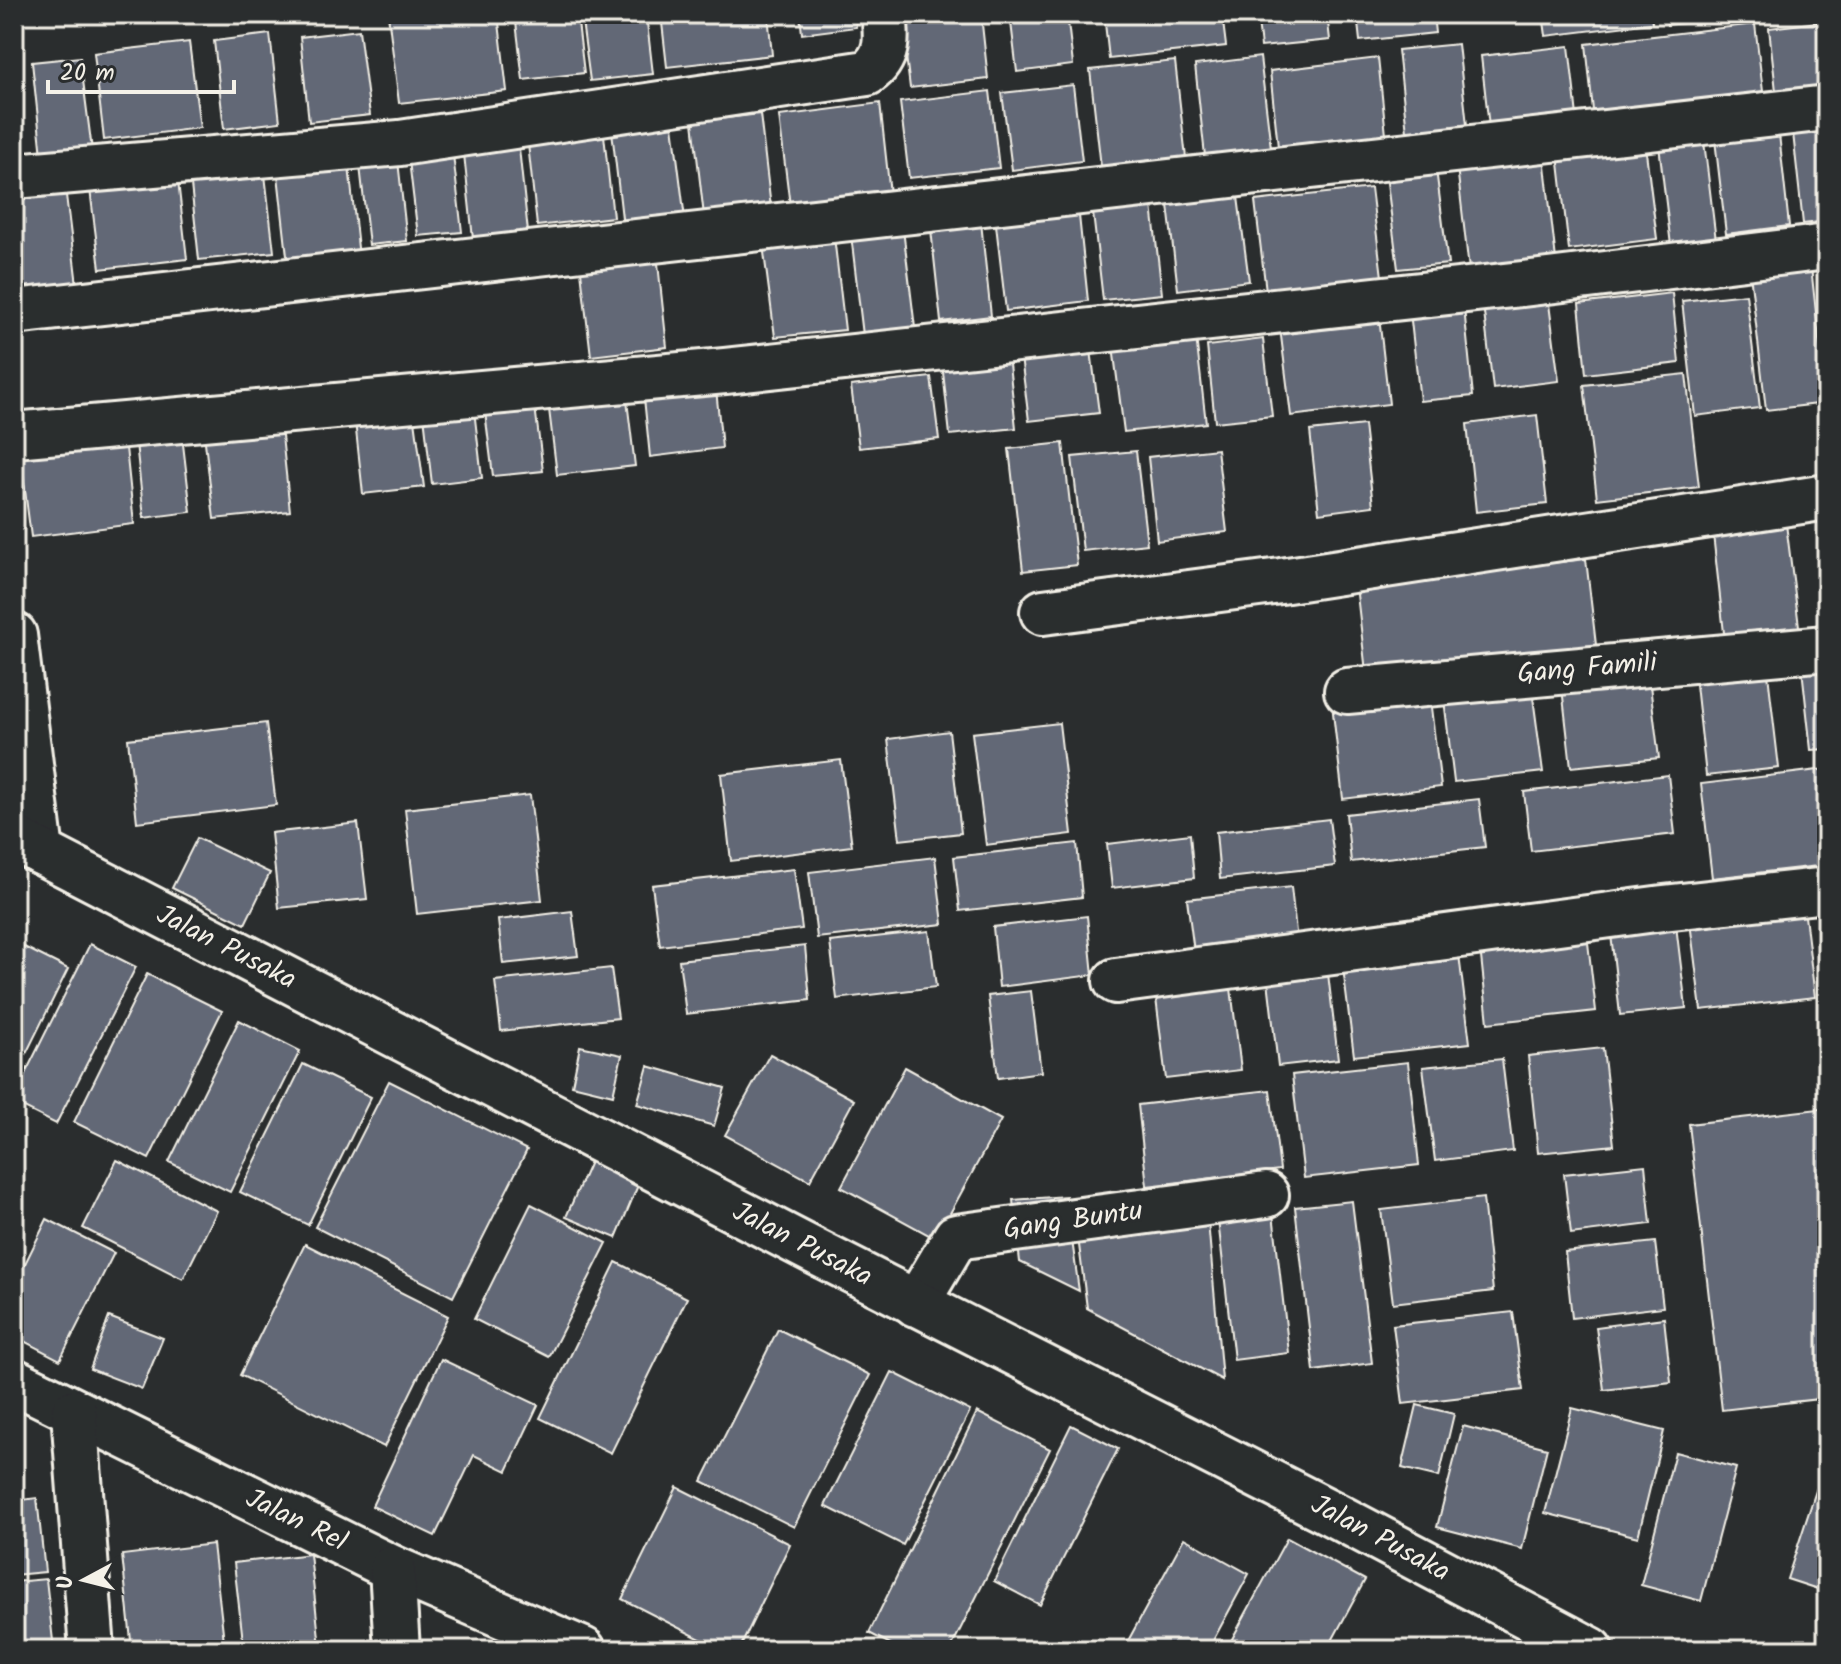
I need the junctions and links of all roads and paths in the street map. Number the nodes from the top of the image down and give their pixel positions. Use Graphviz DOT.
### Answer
graph roads {
  1 [pos="884,14"];
  2 [pos="1827,108"];
  3 [pos="14,176"];
  4 [pos="1827,247"];
  5 [pos="14,312"];
  6 [pos="14,435"];
  7 [pos="1827,497"];
  8 [pos="1043,612"];
  9 [pos="14,635"];
  10 [pos="1827,648"];
  11 [pos="1347,691"];
  12 [pos="27,845"];
  13 [pos="1827,890"];
  14 [pos="1116,981"];
  15 [pos="1266,1195"];
  16 [pos="916,1304"];
  17 [pos="14,1381"];
  18 [pos="74,1412"];
  19 [pos="392,1568"];
  20 [pos="92,1650"];
  21 [pos="397,1650"];
  22 [pos="583,1650"];
  23 [pos="1591,1650"];
  1 -- 3 [label="street"];
  2 -- 5 [label="street"];
  4 -- 6 [label="street"];
  7 -- 8 [label="street"];
  9 -- 12 [label="street"];
  10 -- 11 [label="street, Gang Famili"];
  12 -- 16 [label="street, Jalan Pusaka"];
  13 -- 14 [label="street"];
  15 -- 16 [label="street, Gang Buntu"];
  16 -- 23 [label="street, Jalan Pusaka"];
  17 -- 18 [label="street, Jalan Rel"];
  18 -- 19 [label="street, Jalan Rel"];
  18 -- 20 [label="street"];
  19 -- 21 [label="street"];
  19 -- 22 [label="street, Jalan Rel"];
}
